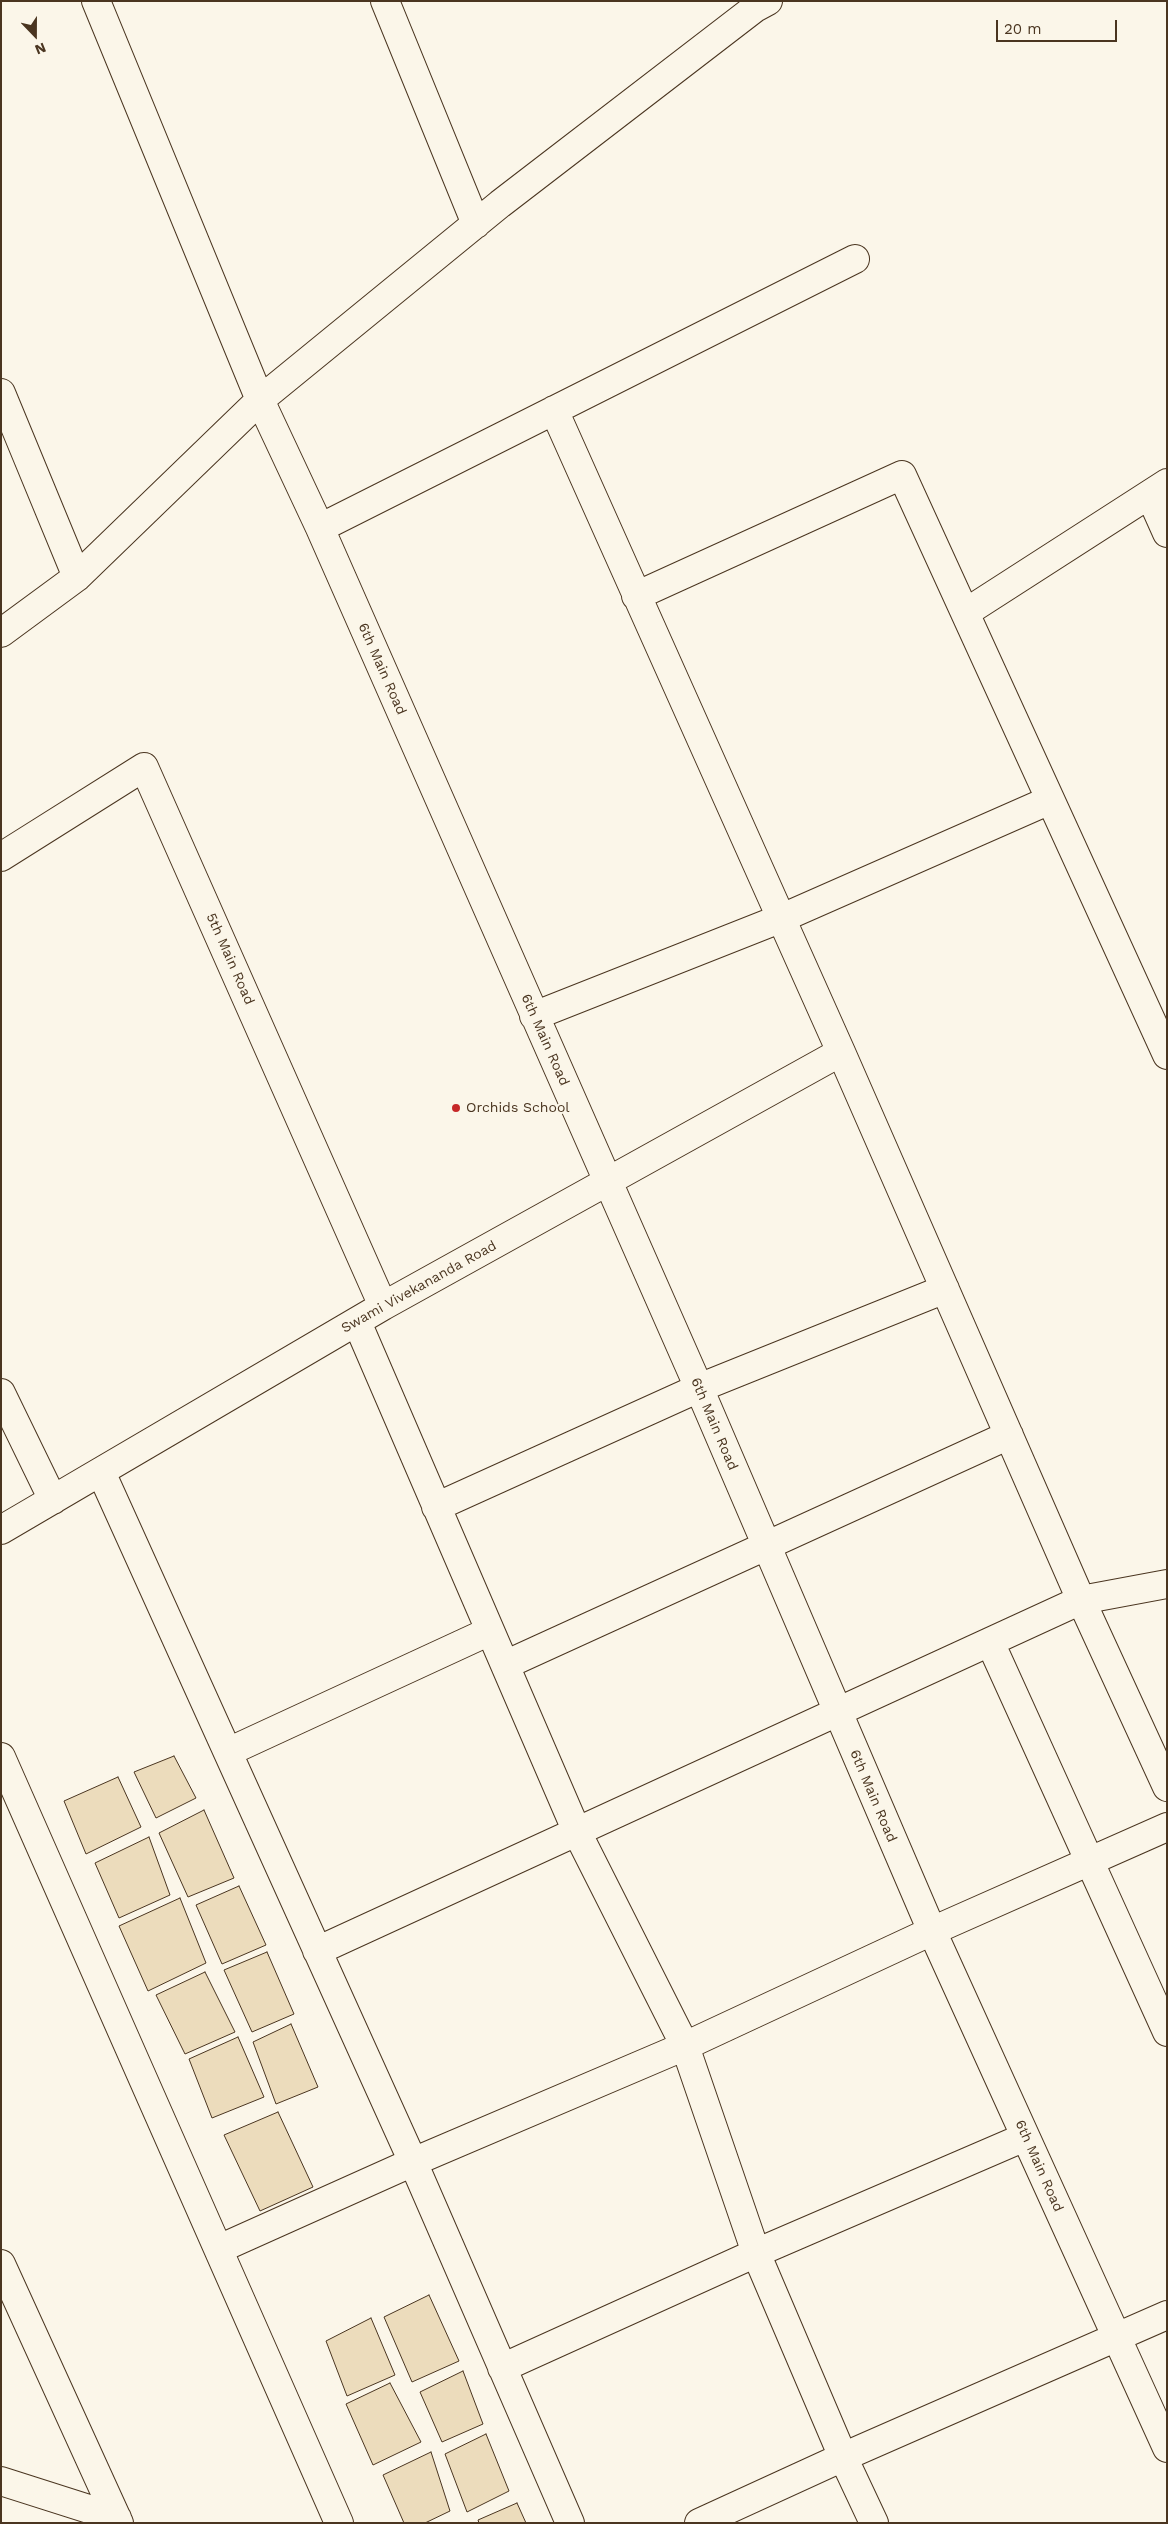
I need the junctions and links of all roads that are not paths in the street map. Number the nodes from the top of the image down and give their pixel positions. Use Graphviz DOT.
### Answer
graph roads {
  1 [pos="96,1"];
  2 [pos="385,1"];
  3 [pos="768,1"];
  4 [pos="476,224"];
  5 [pos="855,259"];
  6 [pos="1,393"];
  7 [pos="260,400"];
  8 [pos="554,410"];
  9 [pos="1158,489"];
  10 [pos="320,528"];
  11 [pos="1167,533"];
  12 [pos="77,577"];
  13 [pos="636,596"];
  14 [pos="965,613"];
  15 [pos="1,633"];
  16 [pos="1050,800"];
  17 [pos="1,857"];
  18 [pos="782,918"];
  19 [pos="534,1016"];
  20 [pos="842,1052"];
  21 [pos="1167,1055"];
  22 [pos="607,1182"];
  23 [pos="945,1289"];
  24 [pos="384,1306"];
  25 [pos="356,1322"];
  26 [pos="699,1388"];
  27 [pos="1,1393"];
  28 [pos="1009,1435"];
  29 [pos="101,1472"];
  30 [pos="53,1500"];
  31 [pos="436,1507"];
  32 [pos="1,1530"];
  33 [pos="765,1546"];
  34 [pos="1167,1584"];
  35 [pos="1080,1600"];
  36 [pos="490,1630"];
  37 [pos="990,1642"];
  38 [pos="505,1665"];
  39 [pos="837,1712"];
  40 [pos="228,1752"];
  41 [pos="1,1756"];
  42 [pos="1167,1787"];
  43 [pos="1167,1827"];
  44 [pos="577,1832"];
  45 [pos="1089,1861"];
  46 [pos="932,1931"];
  47 [pos="317,1951"];
  48 [pos="1167,2032"];
  49 [pos="686,2046"];
  50 [pos="1025,2137"];
  51 [pos="413,2162"];
  52 [pos="219,2249"];
  53 [pos="756,2253"];
  54 [pos="1,2264"];
  55 [pos="1167,2315"];
  56 [pos="1116,2338"];
  57 [pos="502,2368"];
  58 [pos="1167,2448"];
  59 [pos="843,2457"];
  60 [pos="1,2481"];
  61 [pos="118,2520"];
  62 [pos="340,2523"];
  63 [pos="570,2523"];
  64 [pos="699,2523"];
  65 [pos="874,2523"];
  1 -- 7 [label="street, 6th Main Road"];
  2 -- 4 [label="street"];
  3 -- 4 [label="street"];
  4 -- 7 [label="street"];
  5 -- 8 [label="street"];
  6 -- 12 [label="street"];
  7 -- 10 [label="street, 6th Main Road"];
  7 -- 12 [label="street"];
  8 -- 10 [label="street"];
  8 -- 13 [label="street"];
  9 -- 11 [label="street"];
  9 -- 14 [label="street"];
  10 -- 19 [label="street, 6th Main Road"];
  12 -- 15 [label="street"];
  13 -- 14 [label="street"];
  13 -- 18 [label="street"];
  14 -- 16 [label="street"];
  16 -- 18 [label="street"];
  16 -- 21 [label="street"];
  17 -- 24 [label="street, 5th Main Road"];
  18 -- 19 [label="street"];
  18 -- 20 [label="street"];
  19 -- 22 [label="street, 6th Main Road"];
  20 -- 22 [label="street, Swami Vivekananda Road"];
  20 -- 23 [label="street"];
  22 -- 24 [label="street, Swami Vivekananda Road"];
  22 -- 26 [label="street, 6th Main Road"];
  23 -- 26 [label="street"];
  23 -- 28 [label="street"];
  24 -- 25 [label="street, Swami Vivekananda Road"];
  25 -- 29 [label="street, Swami Vivekananda Road"];
  25 -- 31 [label="street"];
  26 -- 31 [label="street"];
  26 -- 33 [label="street, 6th Main Road"];
  27 -- 30 [label="street"];
  28 -- 33 [label="street"];
  28 -- 35 [label="street"];
  29 -- 30 [label="street, Swami Vivekananda Road"];
  29 -- 40 [label="street"];
  30 -- 32 [label="street, Swami Vivekananda Road"];
  31 -- 36 [label="street"];
  33 -- 38 [label="street"];
  33 -- 39 [label="street, 6th Main Road"];
  34 -- 35 [label="street"];
  35 -- 37 [label="street"];
  35 -- 42 [label="street"];
  36 -- 38 [label="street"];
  36 -- 40 [label="street"];
  37 -- 39 [label="street"];
  37 -- 45 [label="street"];
  38 -- 44 [label="street"];
  39 -- 44 [label="street"];
  39 -- 46 [label="street, 6th Main Road"];
  40 -- 47 [label="street"];
  41 -- 52 [label="street"];
  43 -- 45 [label="street"];
  44 -- 47 [label="street"];
  44 -- 49 [label="street"];
  45 -- 46 [label="street"];
  45 -- 48 [label="street"];
  46 -- 49 [label="street"];
  46 -- 50 [label="street, 6th Main Road"];
  47 -- 51 [label="street"];
  49 -- 51 [label="street"];
  49 -- 53 [label="street"];
  50 -- 53 [label="street"];
  50 -- 56 [label="street, 6th Main Road"];
  51 -- 52 [label="street"];
  51 -- 57 [label="street"];
  52 -- 62 [label="street"];
  53 -- 57 [label="street"];
  53 -- 59 [label="street"];
  54 -- 61 [label="street"];
  55 -- 56 [label="street"];
  56 -- 58 [label="street, 6th Main Road"];
  56 -- 59 [label="street"];
  57 -- 63 [label="street"];
  59 -- 64 [label="street"];
  59 -- 65 [label="street"];
  60 -- 61 [label="street"];
}
